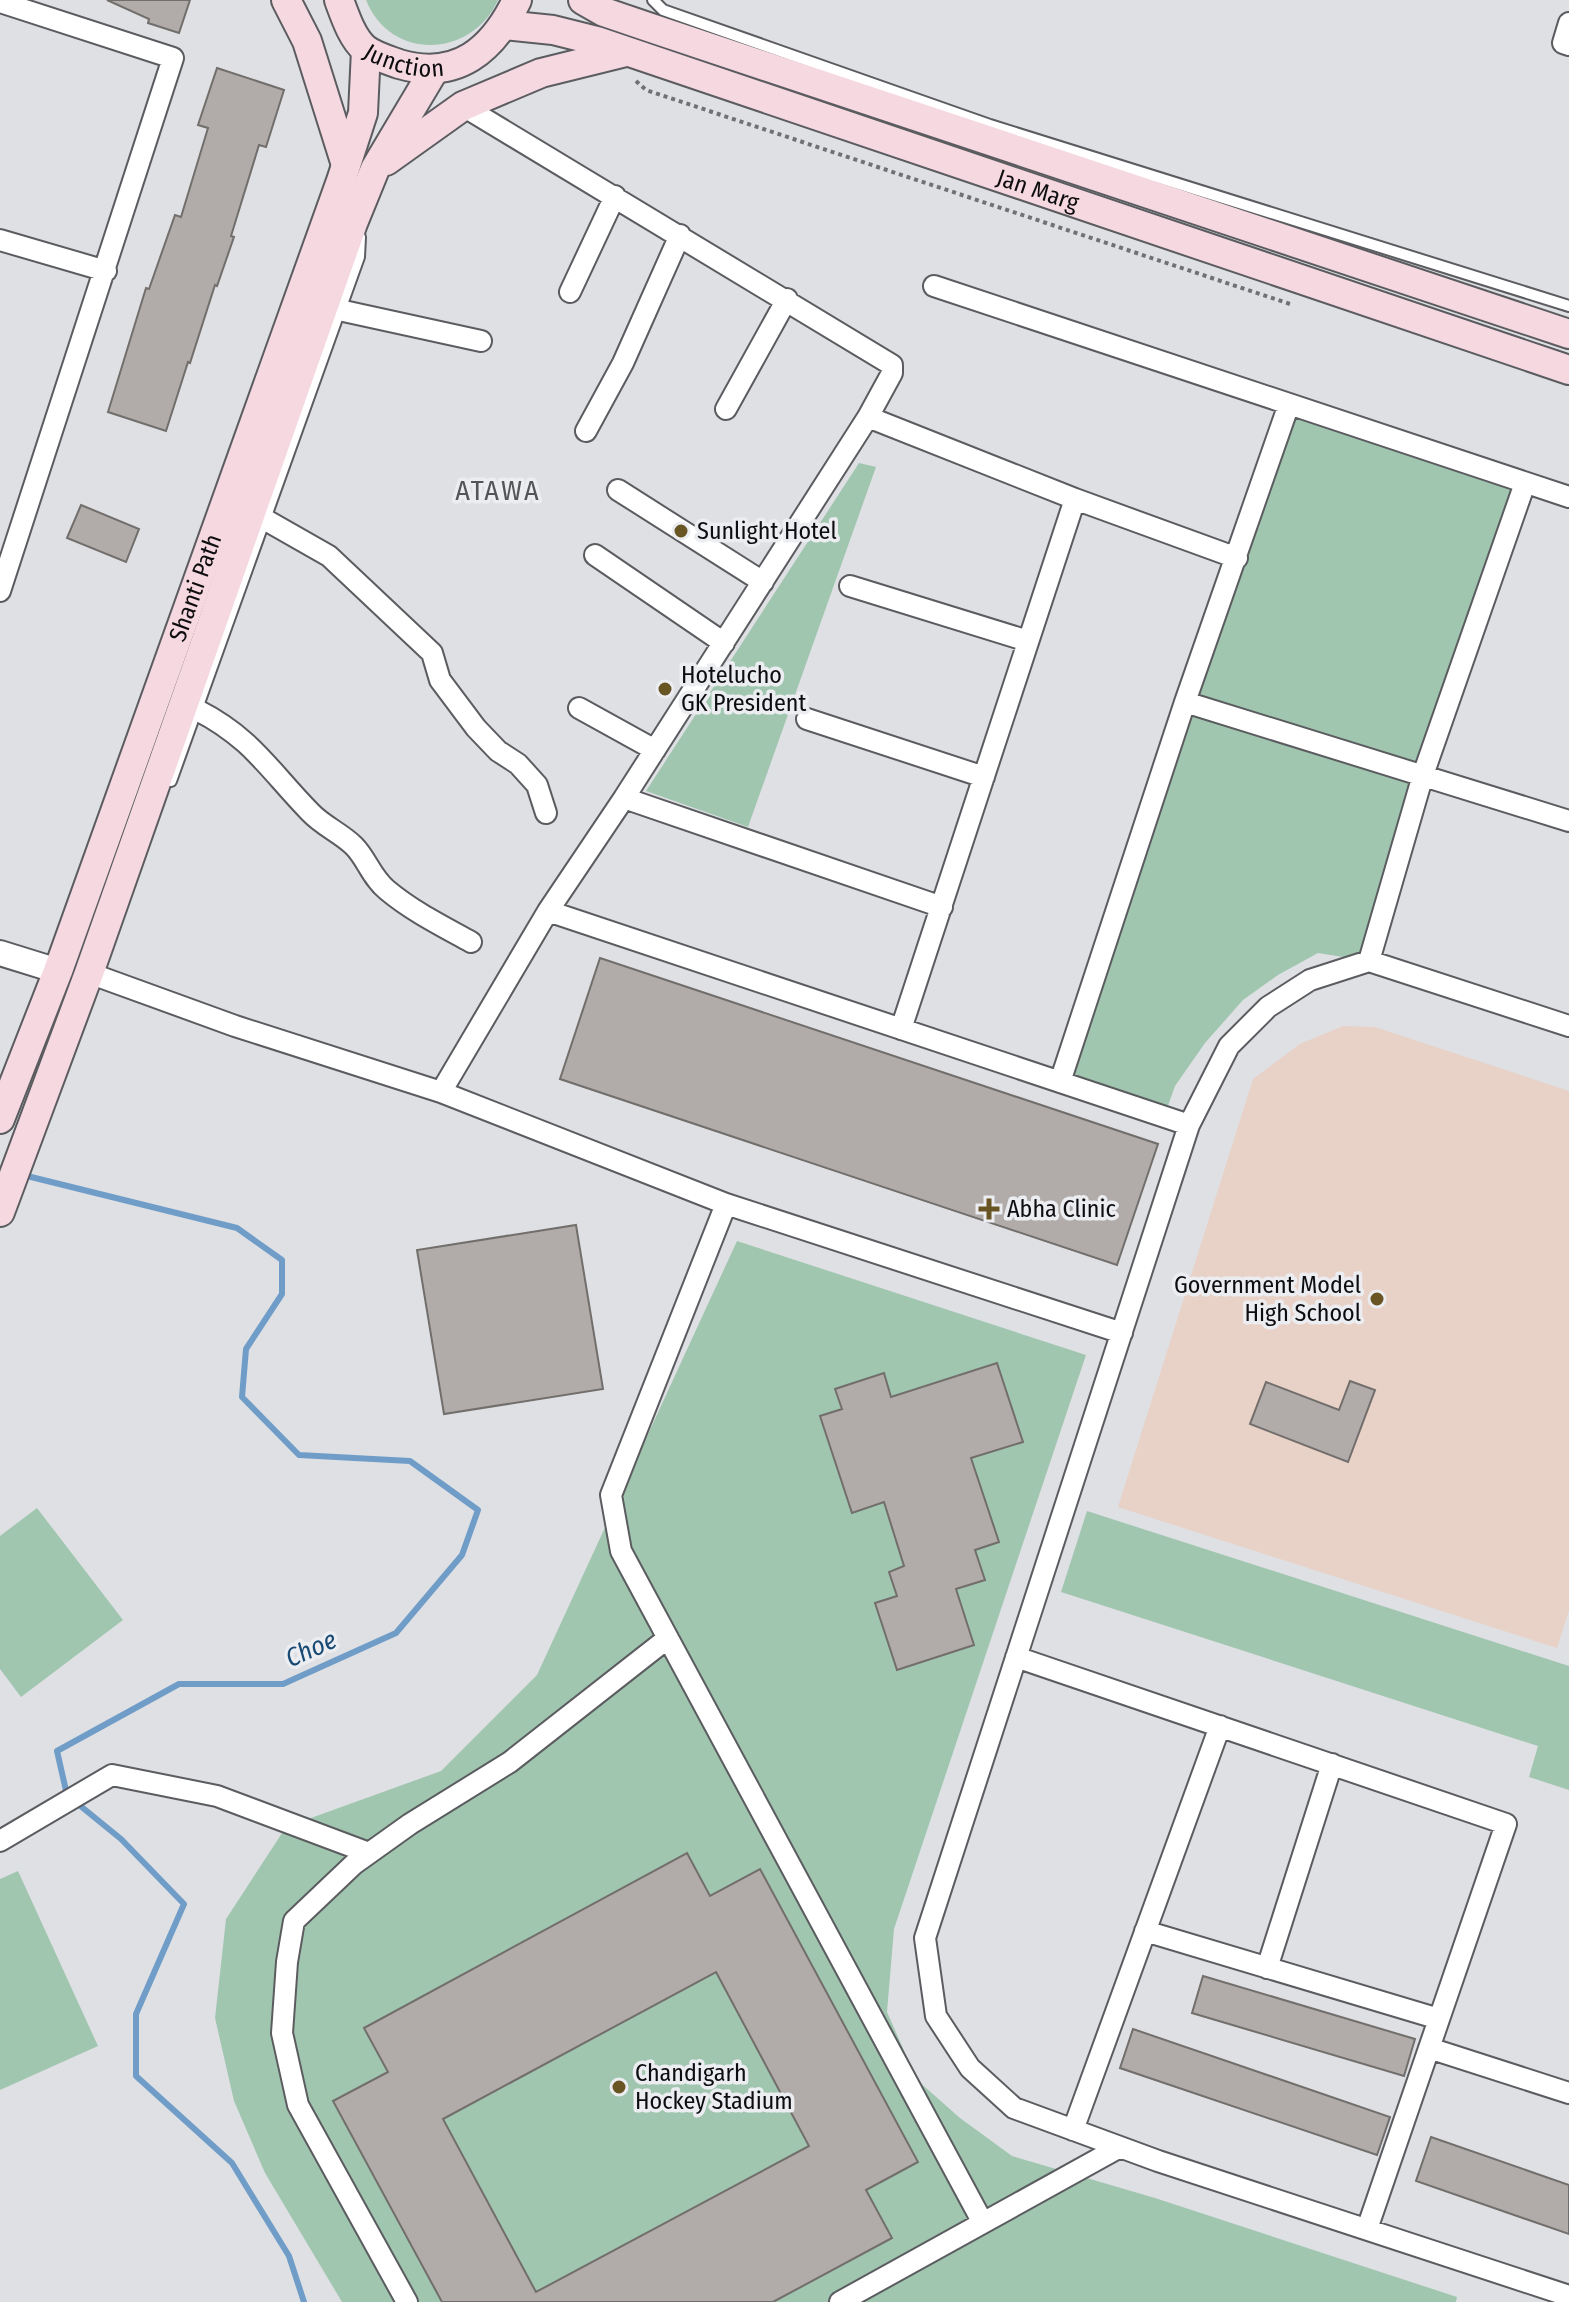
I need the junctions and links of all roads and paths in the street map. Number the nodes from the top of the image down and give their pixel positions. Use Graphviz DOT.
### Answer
graph roads {
  1 [pos="286,0"];
  2 [pos="339,0"];
  3 [pos="583,0"];
  4 [pos="615,0"];
  5 [pos="0,2"];
  6 [pos="511,12"];
  7 [pos="652,14"];
  8 [pos="1569,23"];
  9 [pos="1569,45"];
  10 [pos="366,50"];
  11 [pos="618,54"];
  12 [pos="434,70"];
  13 [pos="463,106"];
  14 [pos="346,165"];
  15 [pos="375,169"];
  16 [pos="615,196"];
  17 [pos="356,216"];
  18 [pos="680,235"];
  19 [pos="0,240"];
  20 [pos="106,271"];
  21 [pos="934,286"];
  22 [pos="570,292"];
  23 [pos="787,299"];
  24 [pos="1297,306"];
  25 [pos="1569,306"];
  26 [pos="339,310"];
  27 [pos="1569,334"];
  28 [pos="481,341"];
  29 [pos="1569,370"];
  30 [pos="1289,404"];
  31 [pos="726,409"];
  32 [pos="868,417"];
  33 [pos="586,431"];
  34 [pos="1525,483"];
  35 [pos="618,490"];
  36 [pos="1569,497"];
  37 [pos="1075,499"];
  38 [pos="264,519"];
  39 [pos="9,534"];
  40 [pos="595,555"];
  41 [pos="1237,558"];
  42 [pos="763,582"];
  43 [pos="850,586"];
  44 [pos="0,591"];
  45 [pos="1028,641"];
  46 [pos="724,643"];
  47 [pos="1185,702"];
  48 [pos="579,708"];
  49 [pos="197,710"];
  50 [pos="807,719"];
  51 [pos="655,750"];
  52 [pos="1423,775"];
  53 [pos="984,777"];
  54 [pos="624,798"];
  55 [pos="546,813"];
  56 [pos="144,817"];
  57 [pos="1569,821"];
  58 [pos="942,907"];
  59 [pos="548,911"];
  60 [pos="471,942"];
  61 [pos="0,953"];
  62 [pos="1369,961"];
  63 [pos="58,971"];
  64 [pos="89,973"];
  65 [pos="1569,1026"];
  66 [pos="901,1029"];
  67 [pos="1060,1082"];
  68 [pos="441,1092"];
  69 [pos="2,1112"];
  70 [pos="1189,1125"];
  71 [pos="726,1204"];
  72 [pos="0,1212"];
  73 [pos="1122,1333"];
  74 [pos="668,1638"];
  75 [pos="1016,1657"];
  76 [pos="1220,1726"];
  77 [pos="1332,1764"];
  78 [pos="0,1841"];
  79 [pos="369,1853"];
  80 [pos="1145,1931"];
  81 [pos="1267,1968"];
  82 [pos="1439,2019"];
  83 [pos="1429,2048"];
  84 [pos="1569,2093"];
  85 [pos="1073,2130"];
  86 [pos="1120,2147"];
  87 [pos="983,2223"];
  88 [pos="1367,2229"];
  89 [pos="1569,2296"];
  90 [pos="407,2302"];
  91 [pos="840,2302"];
  1 -- 14 [label="main road"];
  2 -- 10 [label="main road, Junction"];
  3 -- 7 [label="main road, Jan Marg"];
  4 -- 7 [label="main road"];
  5 -- 20 [label="street"];
  6 -- 11 [label="main road, Jan Marg"];
  6 -- 12 [label="main road, Junction"];
  7 -- 25 [label="lane"];
  7 -- 27 [label="main road, Jan Marg"];
  8 -- 9 [label="street"];
  10 -- 12 [label="main road, Junction"];
  10 -- 14 [label="main road, Shanti Path"];
  11 -- 13 [label="main road"];
  11 -- 24 [label="path"];
  11 -- 29 [label="main road, Jan Marg"];
  12 -- 15 [label="main road, Shanti Path"];
  13 -- 15 [label="main road"];
  13 -- 16 [label="street"];
  14 -- 63 [label="main road, Shanti Path"];
  15 -- 17 [label="main road, Shanti Path"];
  16 -- 18 [label="street"];
  16 -- 22 [label="street"];
  17 -- 26 [label="lane"];
  17 -- 56 [label="main road, Shanti Path"];
  18 -- 23 [label="street"];
  18 -- 33 [label="street"];
  19 -- 20 [label="street"];
  20 -- 39 [label="street"];
  21 -- 30 [label="street"];
  23 -- 31 [label="street"];
  23 -- 32 [label="street"];
  26 -- 28 [label="street"];
  26 -- 38 [label="lane"];
  30 -- 34 [label="street"];
  30 -- 41 [label="street"];
  32 -- 37 [label="street"];
  32 -- 42 [label="street"];
  34 -- 36 [label="street"];
  34 -- 52 [label="street"];
  35 -- 42 [label="street"];
  37 -- 41 [label="street"];
  37 -- 45 [label="street"];
  38 -- 49 [label="lane"];
  38 -- 55 [label="street"];
  39 -- 44 [label="street"];
  40 -- 46 [label="street"];
  41 -- 47 [label="street"];
  42 -- 46 [label="street"];
  43 -- 45 [label="street"];
  45 -- 53 [label="street"];
  46 -- 51 [label="street"];
  47 -- 52 [label="street"];
  47 -- 67 [label="street"];
  48 -- 51 [label="street"];
  49 -- 56 [label="lane"];
  49 -- 60 [label="street"];
  50 -- 53 [label="street"];
  51 -- 54 [label="street"];
  52 -- 57 [label="street"];
  52 -- 62 [label="street"];
  53 -- 58 [label="street"];
  54 -- 58 [label="street"];
  54 -- 59 [label="street"];
  56 -- 64 [label="main road, Shanti Path"];
  58 -- 66 [label="street"];
  59 -- 66 [label="street"];
  59 -- 68 [label="street"];
  61 -- 63 [label="street"];
  62 -- 65 [label="street"];
  62 -- 70 [label="street"];
  63 -- 69 [label="main road, Shanti Path"];
  64 -- 68 [label="street"];
  64 -- 72 [label="main road, Shanti Path"];
  66 -- 67 [label="street"];
  67 -- 70 [label="street"];
  68 -- 71 [label="street"];
  70 -- 73 [label="street"];
  71 -- 73 [label="street"];
  71 -- 74 [label="street"];
  73 -- 75 [label="street"];
  74 -- 79 [label="street"];
  74 -- 87 [label="street"];
  75 -- 76 [label="street"];
  75 -- 85 [label="street"];
  76 -- 77 [label="street"];
  76 -- 80 [label="street"];
  77 -- 81 [label="street"];
  77 -- 82 [label="street"];
  78 -- 79 [label="street"];
  79 -- 90 [label="street"];
  80 -- 81 [label="street"];
  80 -- 85 [label="street"];
  81 -- 82 [label="street"];
  82 -- 83 [label="street"];
  83 -- 84 [label="street"];
  83 -- 88 [label="street"];
  85 -- 86 [label="street"];
  86 -- 87 [label="street"];
  86 -- 88 [label="street"];
  87 -- 91 [label="street"];
  88 -- 89 [label="street"];
}
